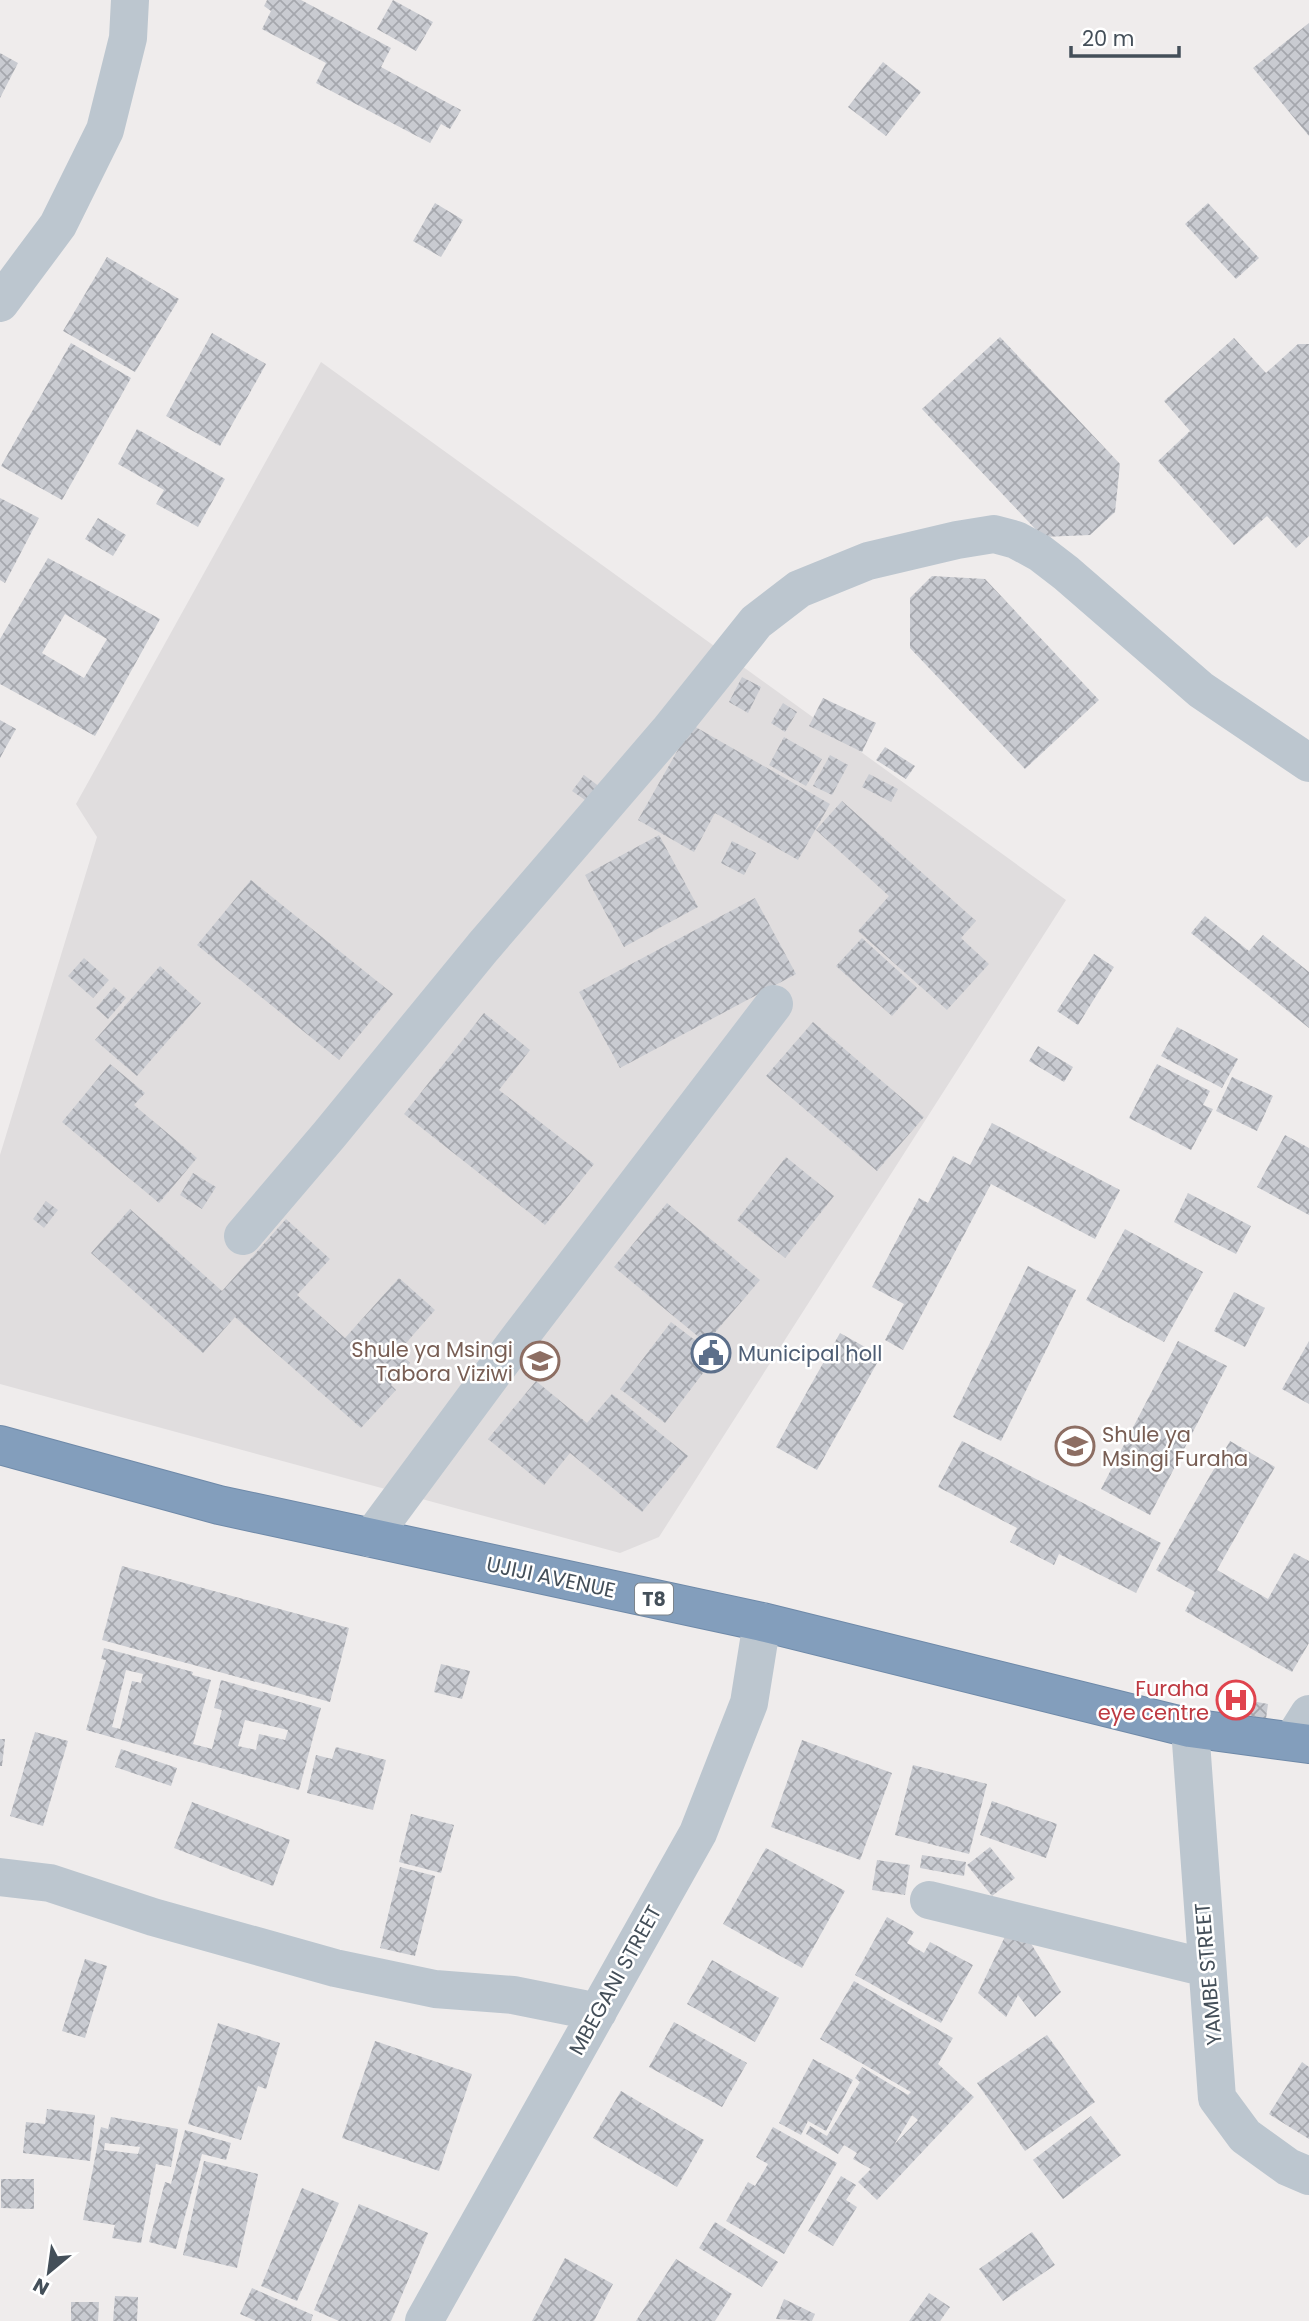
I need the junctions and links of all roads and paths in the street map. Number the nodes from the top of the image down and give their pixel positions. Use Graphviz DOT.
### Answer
graph roads {
  1 [pos="130,0"];
  2 [pos="0,303"];
  3 [pos="1309,763"];
  4 [pos="774,1004"];
  5 [pos="243,1236"];
  6 [pos="0,1445"];
  7 [pos="371,1538"];
  8 [pos="762,1622"];
  9 [pos="1190,1728"];
  10 [pos="1303,1733"];
  11 [pos="0,1877"];
  12 [pos="929,1900"];
  13 [pos="1207,1968"];
  14 [pos="598,2012"];
  15 [pos="1309,2176"];
  16 [pos="424,2321"];
  1 -- 2 [label="street"];
  3 -- 5 [label="street"];
  4 -- 7 [label="street"];
  6 -- 7 [label="highway, UJIJI AVENUE / T8"];
  7 -- 8 [label="highway, UJIJI AVENUE / T8"];
  8 -- 9 [label="highway, UJIJI AVENUE / T8"];
  8 -- 14 [label="street, MBEGANI STREET"];
  9 -- 10 [label="highway, UJIJI AVENUE / T8"];
  9 -- 13 [label="street, YAMBE STREET"];
  11 -- 14 [label="street"];
  12 -- 13 [label="street"];
  13 -- 15 [label="street, YAMBE STREET"];
  14 -- 16 [label="street, MBEGANI STREET"];
}
